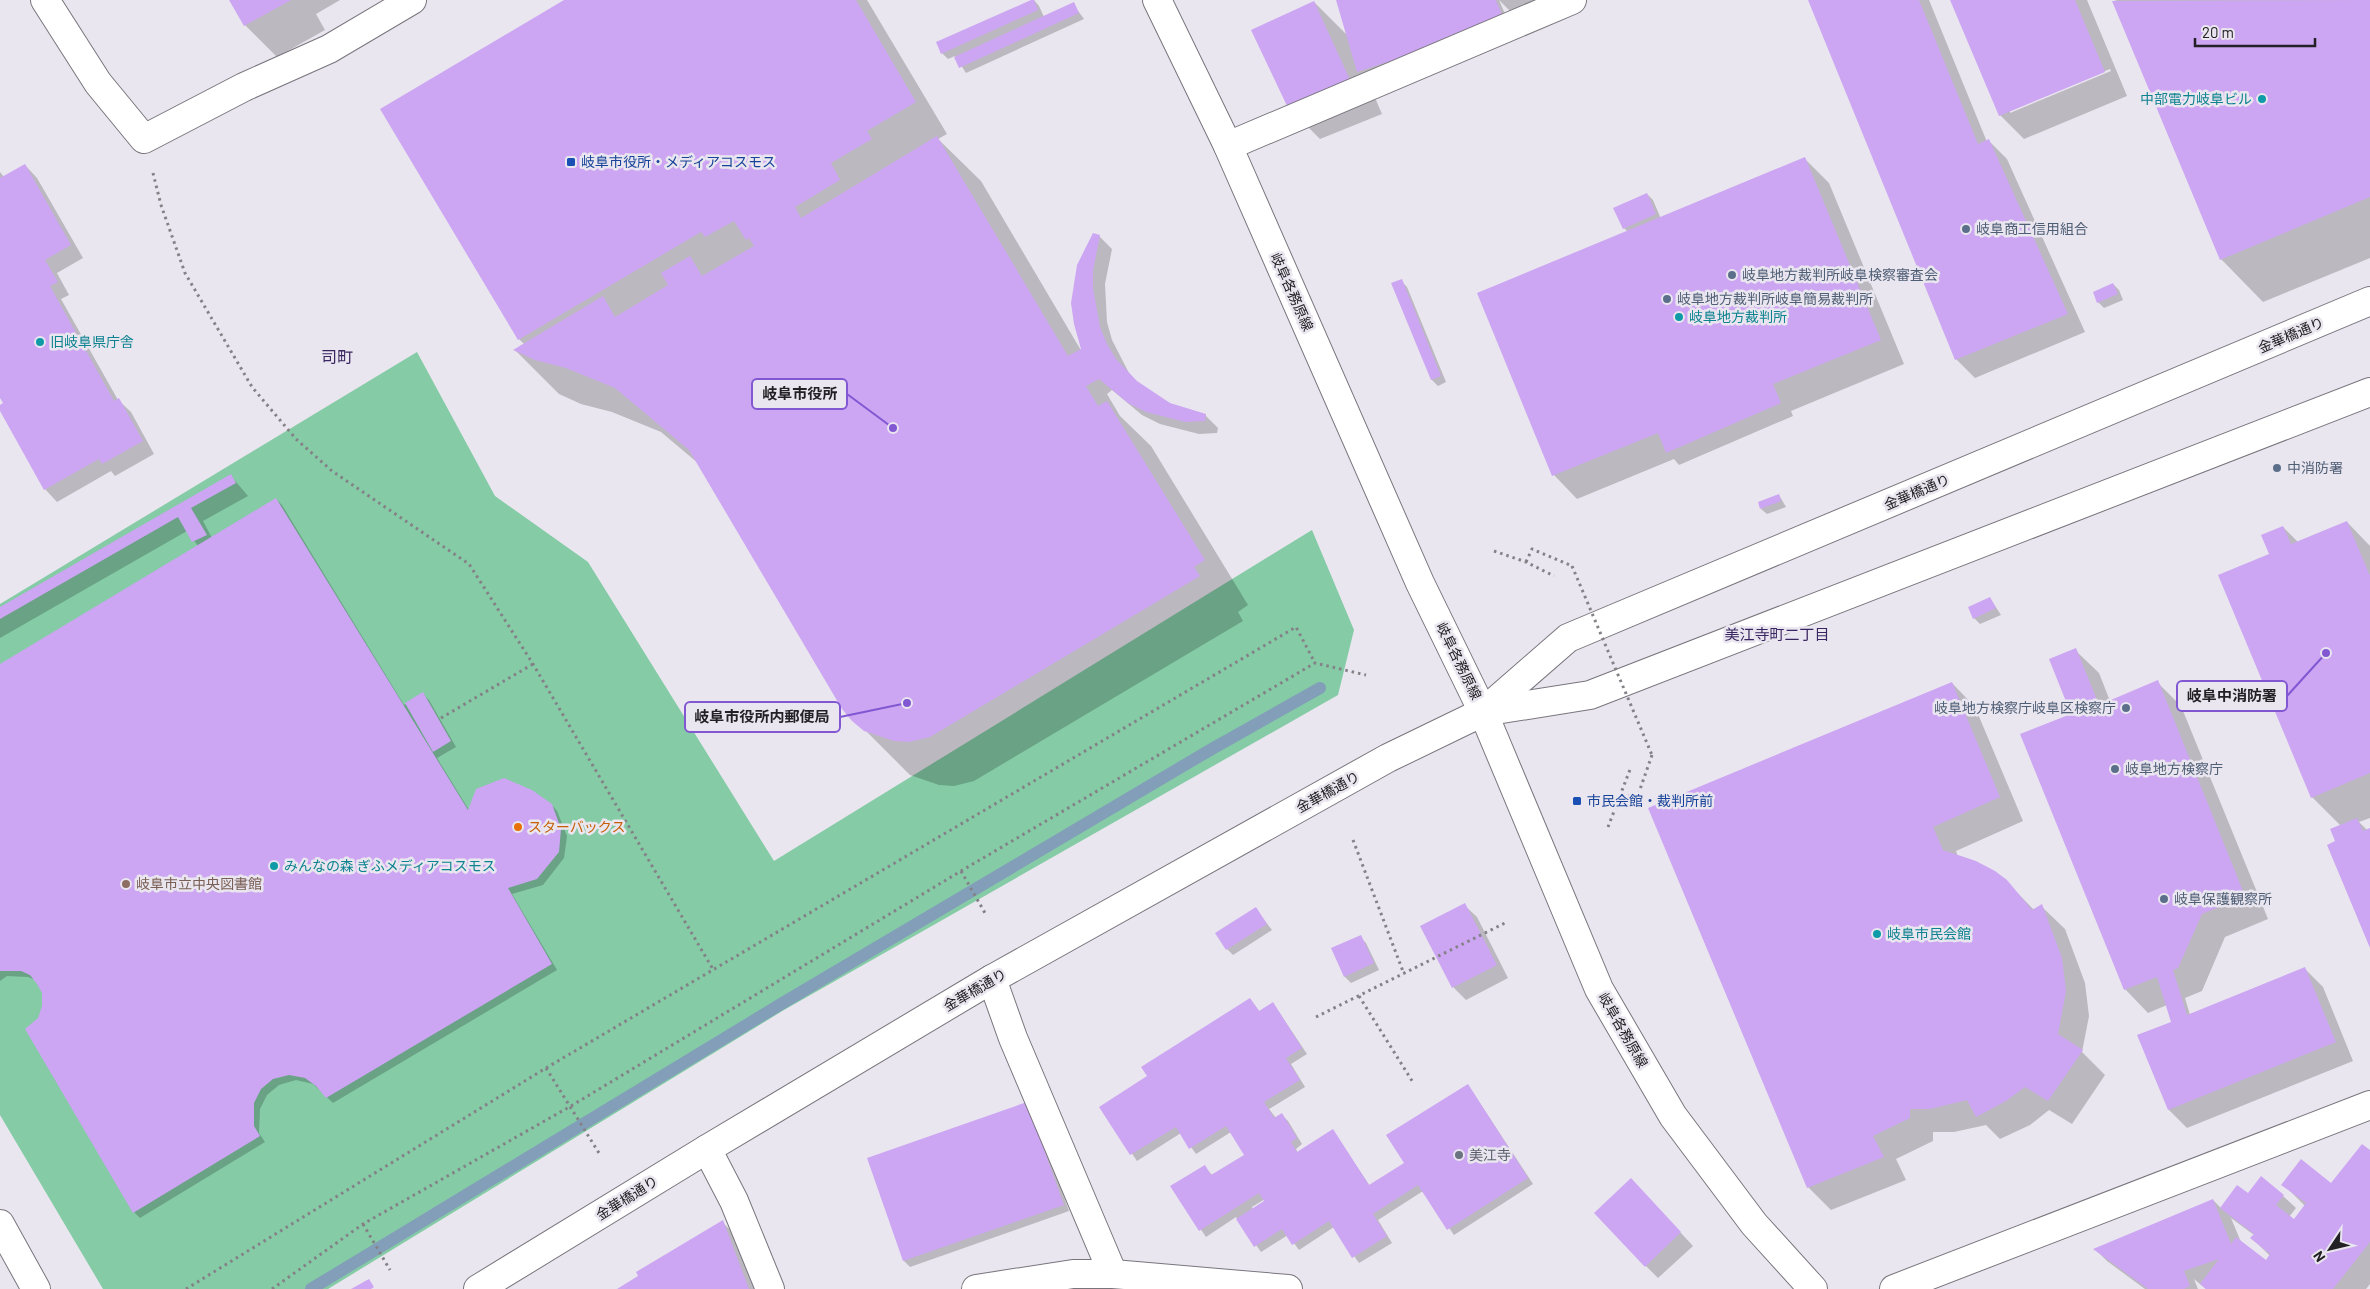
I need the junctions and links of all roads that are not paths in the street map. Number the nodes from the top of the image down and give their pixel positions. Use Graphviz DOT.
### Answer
graph roads {
  1 [pos="45,0"];
  2 [pos="1157,0"];
  3 [pos="1572,0"];
  4 [pos="395,4"];
  5 [pos="1228,146"];
  6 [pos="2370,301"];
  7 [pos="2370,392"];
  8 [pos="1484,712"];
  9 [pos="992,979"];
  10 [pos="2370,1105"];
  11 [pos="707,1149"];
  12 [pos="0,1224"];
  13 [pos="1113,1274"];
  14 [pos="1076,1281"];
  15 [pos="36,1289"];
  16 [pos="478,1289"];
  17 [pos="770,1289"];
  18 [pos="976,1289"];
  19 [pos="1288,1289"];
  20 [pos="1813,1289"];
  21 [pos="1894,1289"];
  1 -- 4 [label="street"];
  2 -- 5 [label="street, 岐阜各務原線"];
  3 -- 5 [label="street"];
  5 -- 8 [label="street, 岐阜各務原線"];
  6 -- 8 [label="street, 金華橋通り"];
  7 -- 8 [label="street, 金華橋通り"];
  8 -- 9 [label="street, 金華橋通り"];
  8 -- 20 [label="street, 岐阜各務原線"];
  9 -- 11 [label="street, 金華橋通り"];
  9 -- 13 [label="street"];
  10 -- 21 [label="street"];
  11 -- 16 [label="street, 金華橋通り"];
  11 -- 17 [label="street"];
  12 -- 15 [label="street"];
  13 -- 14 [label="street"];
  13 -- 19 [label="street"];
  14 -- 18 [label="street"];
}
